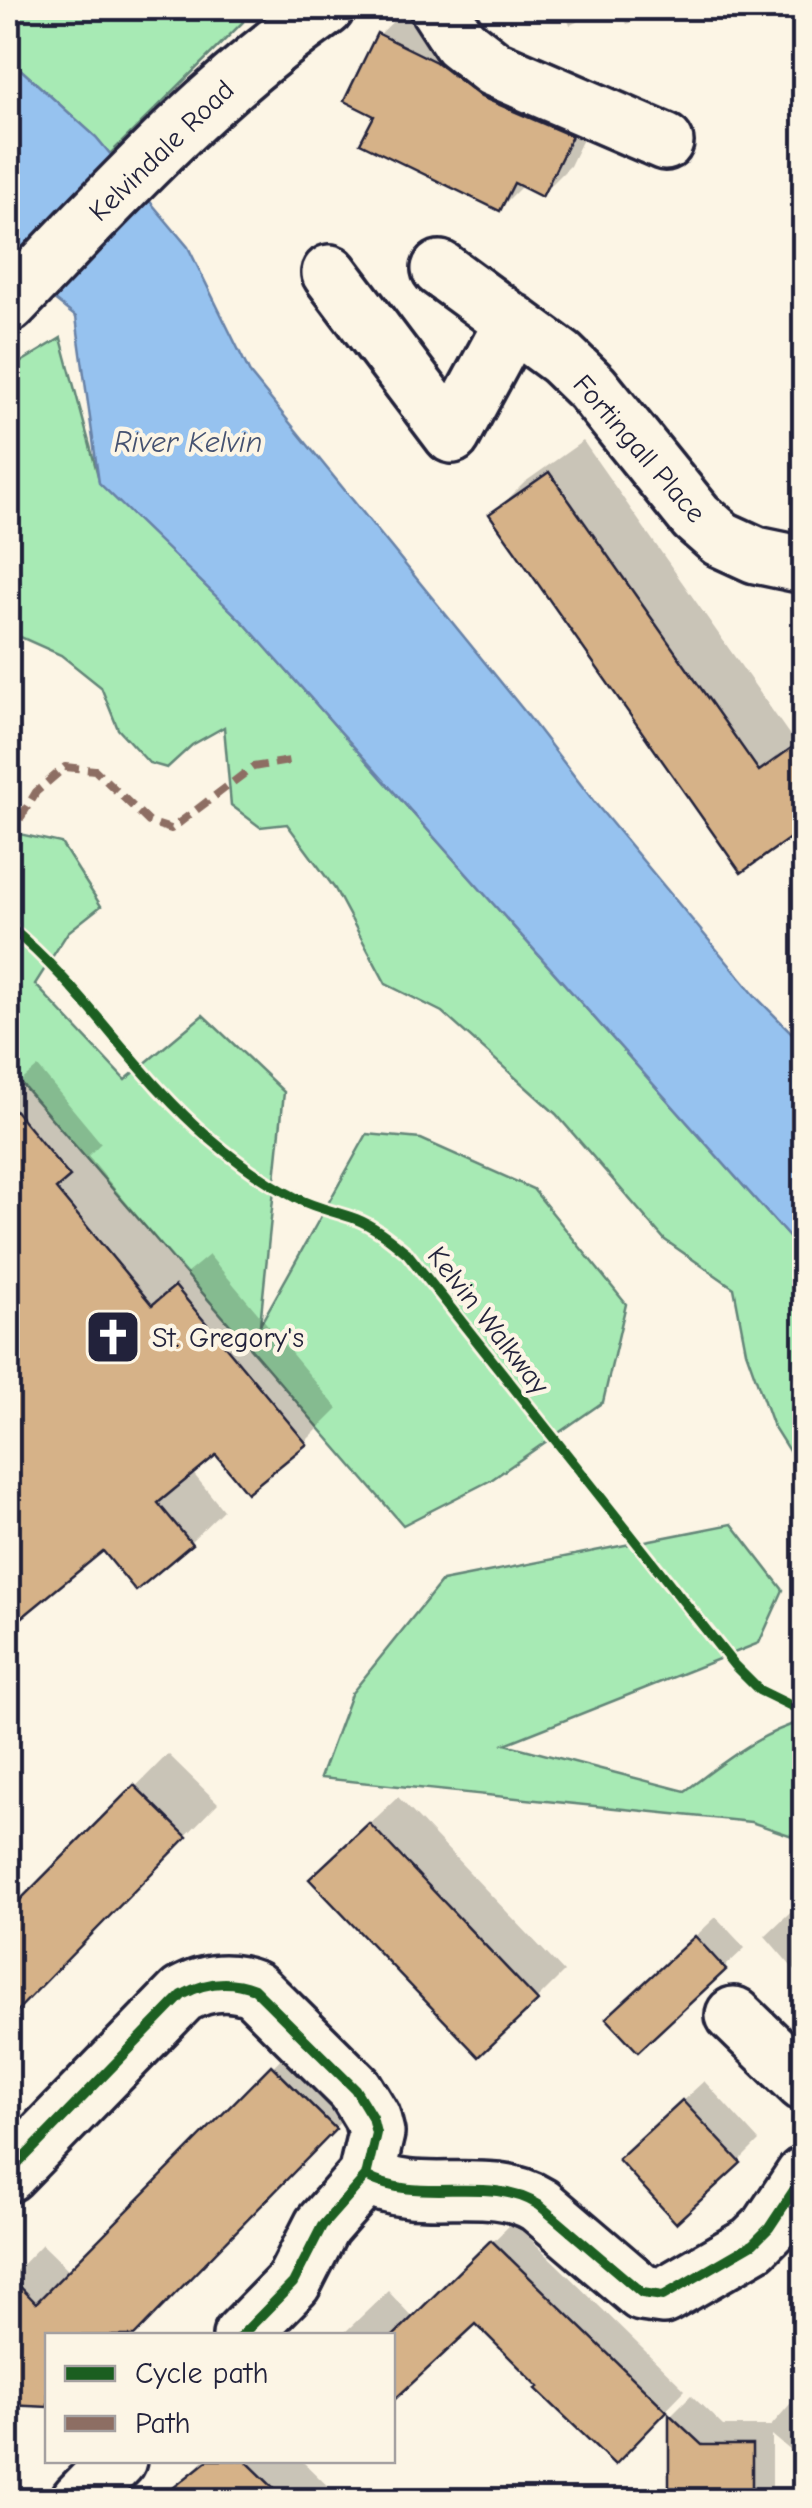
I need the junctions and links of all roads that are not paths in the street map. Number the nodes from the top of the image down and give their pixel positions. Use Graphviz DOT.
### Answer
graph roads {
  1 [pos="326,8"];
  2 [pos="438,8"];
  3 [pos="665,142"];
  4 [pos="440,269"];
  5 [pos="330,272"];
  6 [pos="8,306"];
  7 [pos="513,322"];
  8 [pos="804,565"];
  9 [pos="734,2015"];
  10 [pos="804,2084"];
  11 [pos="8,2174"];
  12 [pos="804,2175"];
  13 [pos="366,2176"];
  14 [pos="244,2333"];
  15 [pos="115,2463"];
  16 [pos="78,2500"];
  1 -- 6 [label="street, Kelvindale Road"];
  2 -- 3 [label="street"];
  4 -- 7 [label="street, Fortingall Place"];
  5 -- 7 [label="street"];
  7 -- 8 [label="street, Fortingall Place"];
  9 -- 10 [label="street"];
  11 -- 13 [label="street"];
  12 -- 13 [label="street"];
  13 -- 14 [label="street"];
  15 -- 16 [label="street"];
}
